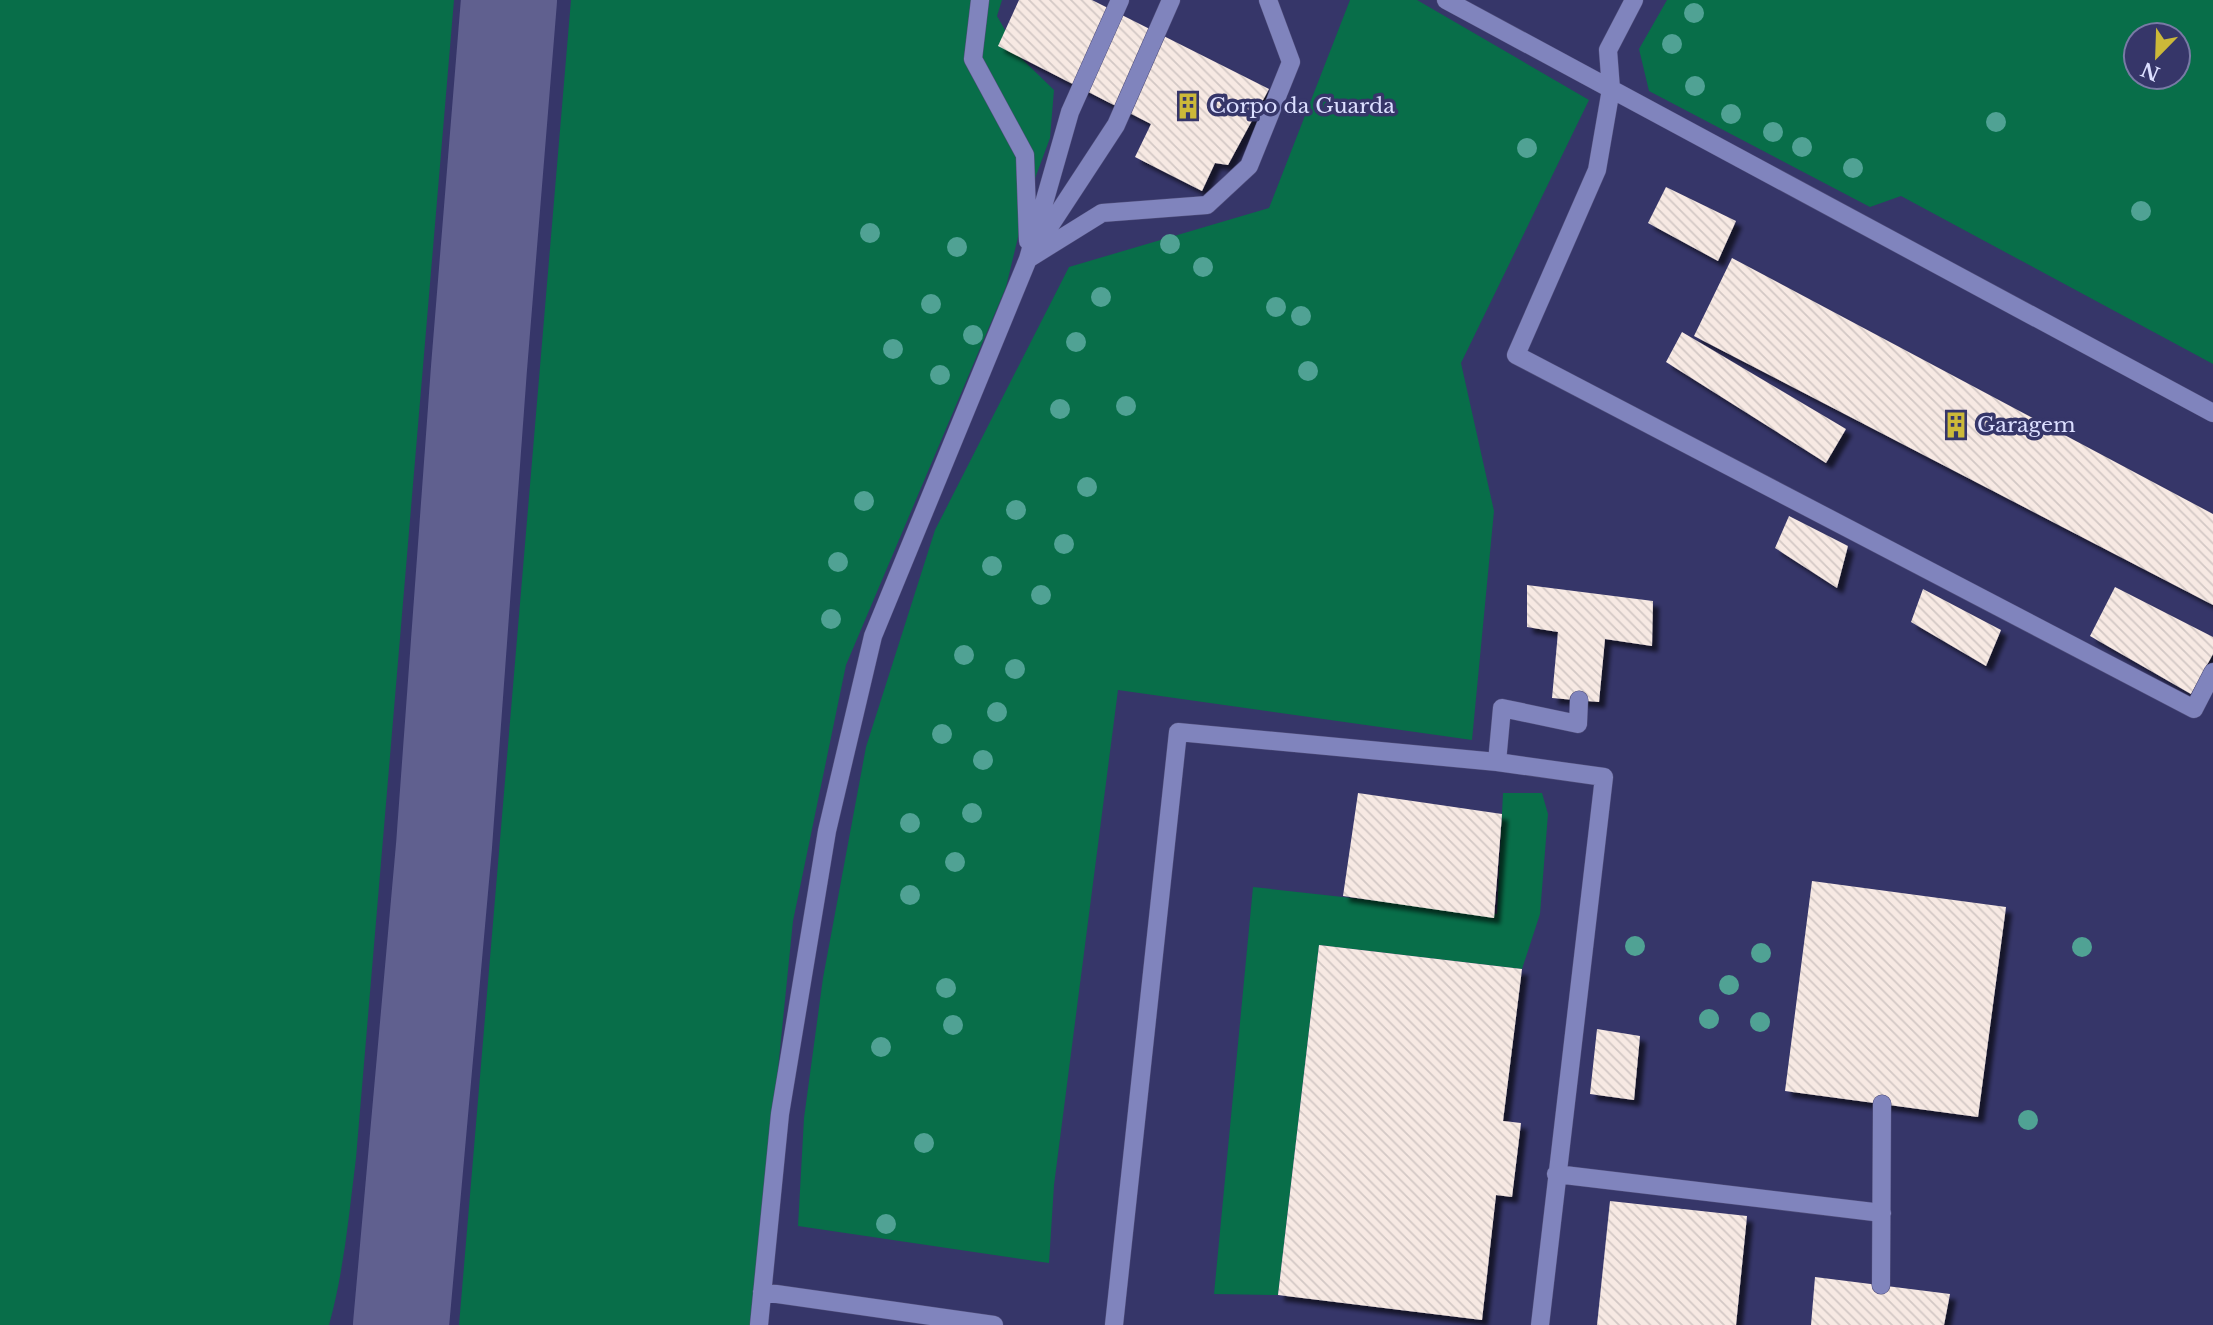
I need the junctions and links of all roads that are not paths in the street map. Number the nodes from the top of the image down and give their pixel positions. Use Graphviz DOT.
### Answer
graph roads {
  1 [pos="980,0"];
  2 [pos="1119,0"];
  3 [pos="1171,0"];
  4 [pos="1268,0"];
  5 [pos="1446,0"];
  6 [pos="1634,0"];
  7 [pos="1611,89"];
  8 [pos="1028,259"];
  9 [pos="2213,413"];
  10 [pos="2213,672"];
  11 [pos="1578,700"];
  12 [pos="1497,762"];
  13 [pos="1882,1104"];
  14 [pos="1556,1174"];
  15 [pos="1882,1213"];
  16 [pos="1881,1285"];
  17 [pos="762,1292"];
  18 [pos="759,1325"];
  19 [pos="994,1325"];
  20 [pos="1114,1325"];
  21 [pos="1540,1325"];
  1 -- 8 [label="lane"];
  2 -- 8 [label="lane"];
  3 -- 8 [label="lane"];
  4 -- 8 [label="lane"];
  5 -- 7 [label="lane"];
  6 -- 7 [label="lane"];
  7 -- 9 [label="lane"];
  7 -- 10 [label="lane"];
  8 -- 17 [label="lane"];
  11 -- 12 [label="lane"];
  12 -- 14 [label="lane"];
  12 -- 20 [label="lane"];
  13 -- 15 [label="lane"];
  14 -- 15 [label="lane"];
  14 -- 21 [label="lane"];
  15 -- 16 [label="lane"];
  17 -- 18 [label="lane"];
  17 -- 19 [label="lane"];
}
